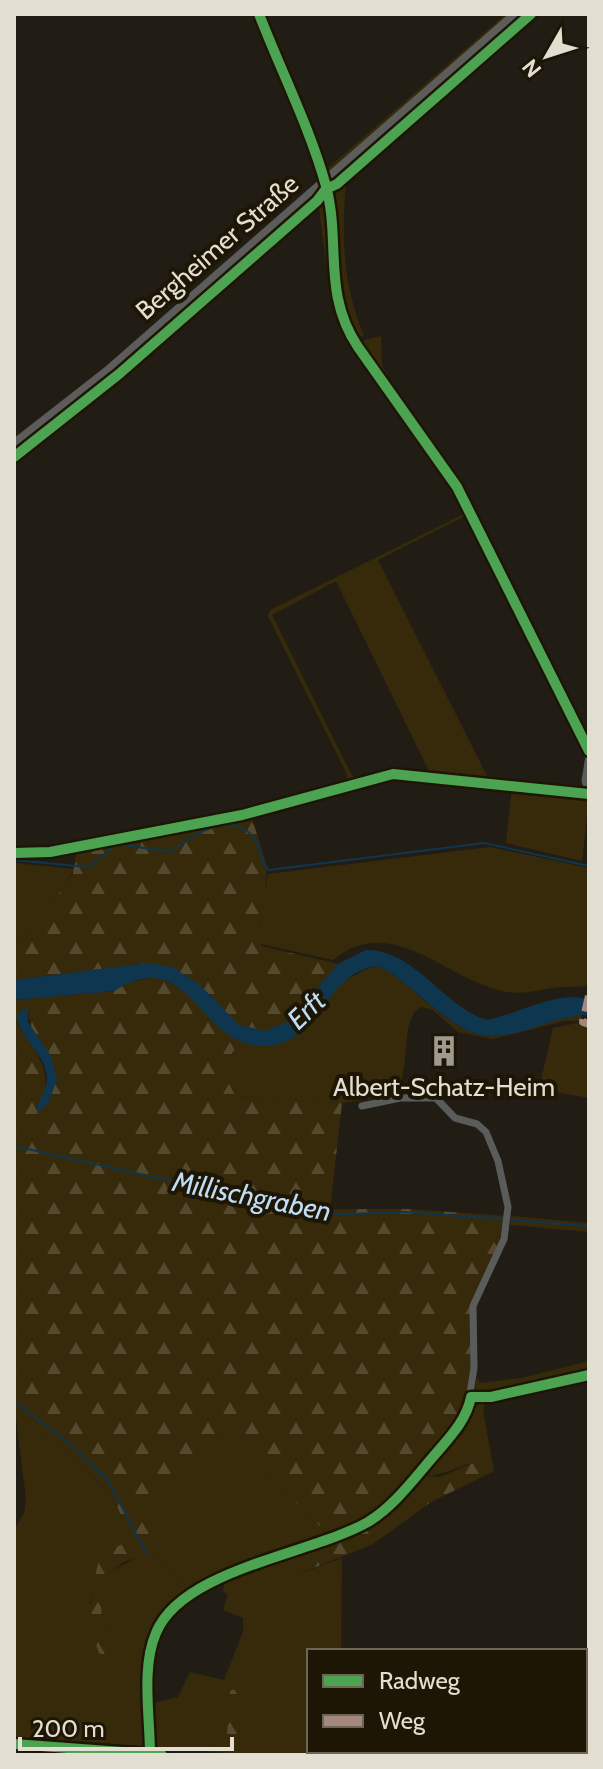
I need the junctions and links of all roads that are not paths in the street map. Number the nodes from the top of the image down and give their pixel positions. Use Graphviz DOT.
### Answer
graph roads {
  1 [pos="517,14"];
  2 [pos="325,182"];
  3 [pos="14,445"];
  4 [pos="589,753"];
  5 [pos="589,793"];
  6 [pos="362,1106"];
  7 [pos="589,1375"];
  8 [pos="471,1397"];
  9 [pos="14,1744"];
  10 [pos="150,1754"];
  11 [pos="162,1755"];
  1 -- 2 [label="main road, Bergheimer Straße"];
  2 -- 3 [label="main road, Bergheimer Straße"];
  2 -- 4 [label="street"];
  4 -- 5 [label="street"];
  6 -- 8 [label="street"];
  7 -- 8 [label="street"];
  8 -- 10 [label="street"];
  9 -- 10 [label="main road"];
  10 -- 11 [label="main road"];
}
